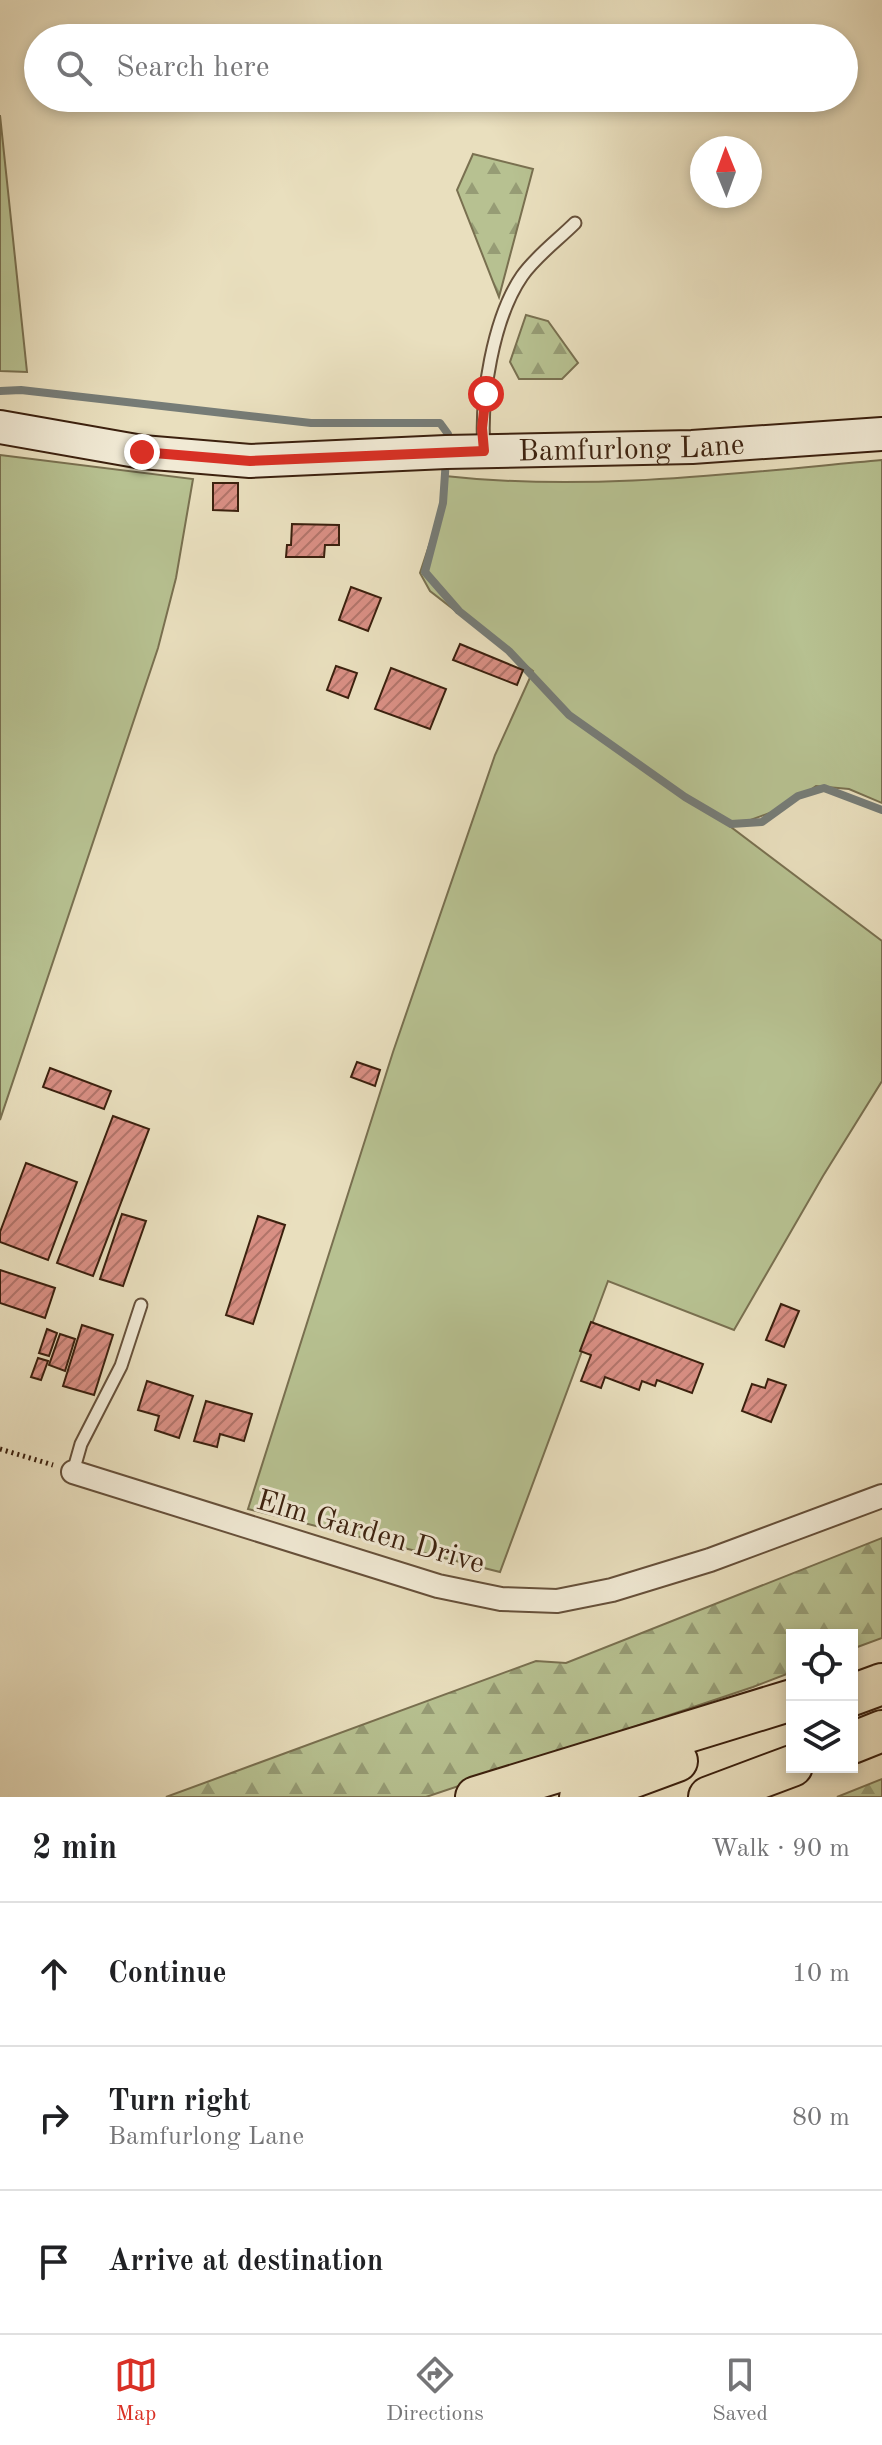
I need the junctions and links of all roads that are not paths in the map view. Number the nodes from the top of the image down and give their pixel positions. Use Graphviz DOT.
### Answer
graph roads {
  1 [pos="575,223"];
  2 [pos="0,427"];
  3 [pos="882,434"];
  4 [pos="484,451"];
  5 [pos="141,1305"];
  6 [pos="73,1472"];
  7 [pos="882,1496"];
  8 [pos="882,1672"];
  9 [pos="858,1680"];
  10 [pos="882,1684"];
  11 [pos="858,1693"];
  12 [pos="789,1701"];
  13 [pos="786,1720"];
  14 [pos="882,1731"];
  15 [pos="858,1741"];
  16 [pos="786,1768"];
  17 [pos="476,1797"];
  18 [pos="580,1797"];
  19 [pos="709,1797"];
  1 -- 4 [label="lane"];
  2 -- 4 [label="street, Bamfurlong Lane"];
  3 -- 4 [label="street, Bamfurlong Lane"];
  5 -- 6 [label="lane"];
  6 -- 7 [label="street, Elm Garden Drive"];
  8 -- 9 [label="highway"];
  10 -- 11 [label="highway"];
  12 -- 17 [label="highway"];
  13 -- 18 [label="highway"];
  14 -- 15 [label="highway"];
  16 -- 19 [label="highway"];
}
